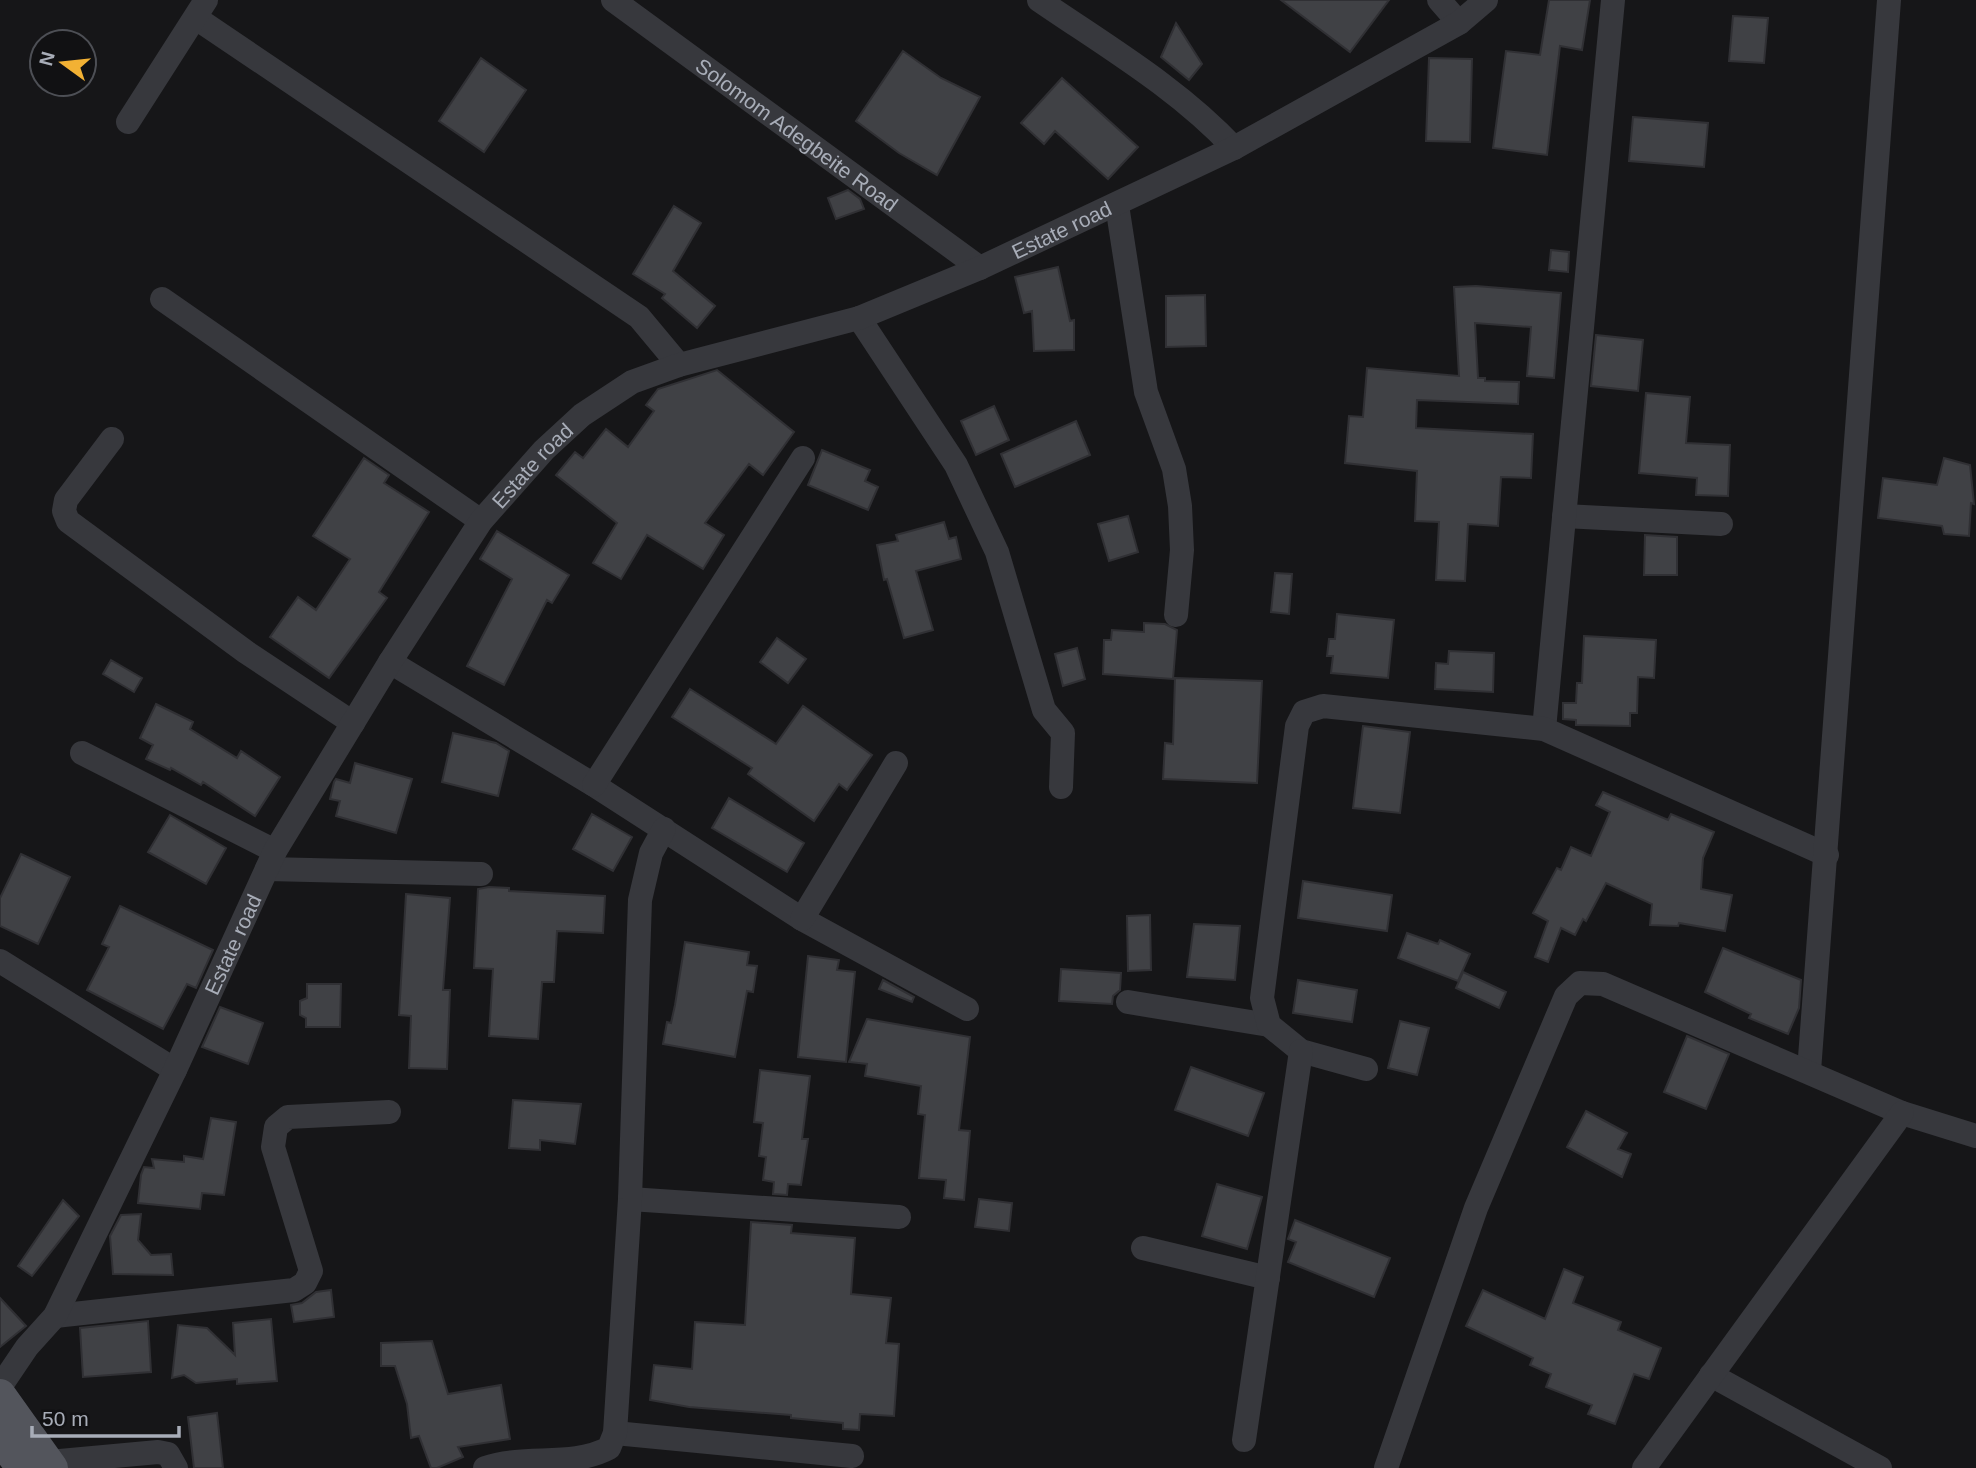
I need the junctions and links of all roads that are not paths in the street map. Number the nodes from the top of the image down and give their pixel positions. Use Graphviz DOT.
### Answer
graph roads {
  1 [pos="613,0"];
  2 [pos="1039,0"];
  3 [pos="1439,0"];
  4 [pos="1486,0"];
  5 [pos="1613,0"];
  6 [pos="1889,0"];
  7 [pos="201,9"];
  8 [pos="1459,23"];
  9 [pos="128,122"];
  10 [pos="1234,148"];
  11 [pos="1116,205"];
  12 [pos="980,268"];
  13 [pos="162,299"];
  14 [pos="859,317"];
  15 [pos="679,365"];
  16 [pos="112,439"];
  17 [pos="803,458"];
  18 [pos="1564,516"];
  19 [pos="481,521"];
  20 [pos="1721,524"];
  21 [pos="1175,615"];
  22 [pos="390,662"];
  23 [pos="352,723"];
  24 [pos="1544,729"];
  25 [pos="82,753"];
  26 [pos="896,762"];
  27 [pos="594,785"];
  28 [pos="1062,787"];
  29 [pos="664,829"];
  30 [pos="1827,855"];
  31 [pos="271,860"];
  32 [pos="481,874"];
  33 [pos="802,919"];
  34 [pos="0,961"];
  35 [pos="1128,1002"];
  36 [pos="967,1009"];
  37 [pos="1269,1025"];
  38 [pos="1301,1051"];
  39 [pos="1366,1069"];
  40 [pos="175,1070"];
  41 [pos="1809,1071"];
  42 [pos="389,1112"];
  43 [pos="1902,1114"];
  44 [pos="1976,1136"];
  45 [pos="630,1199"];
  46 [pos="899,1217"];
  47 [pos="1143,1248"];
  48 [pos="1269,1279"];
  49 [pos="55,1316"];
  50 [pos="1711,1375"];
  51 [pos="0,1387"];
  52 [pos="0,1395"];
  53 [pos="615,1433"];
  54 [pos="0,1437"];
  55 [pos="1244,1440"];
  56 [pos="852,1456"];
  57 [pos="126,1462"];
  58 [pos="41,1466"];
  59 [pos="176,1468"];
  60 [pos="485,1468"];
  61 [pos="1386,1468"];
  62 [pos="1644,1468"];
  63 [pos="1880,1468"];
  1 -- 12 [label="street, Solomom Adegbeite Road"];
  2 -- 10 [label="street"];
  3 -- 8 [label="street"];
  4 -- 8 [label="street, Estate road"];
  5 -- 18 [label="street"];
  6 -- 30 [label="street"];
  7 -- 9 [label="street"];
  7 -- 15 [label="street"];
  8 -- 10 [label="street, Estate road"];
  10 -- 11 [label="street, Estate road"];
  11 -- 12 [label="street, Estate road"];
  11 -- 21 [label="street"];
  12 -- 14 [label="street, Estate road"];
  13 -- 19 [label="street"];
  14 -- 15 [label="street, Estate road"];
  14 -- 28 [label="street"];
  15 -- 19 [label="street, Estate road"];
  16 -- 23 [label="street"];
  17 -- 27 [label="street"];
  18 -- 20 [label="street"];
  18 -- 24 [label="street"];
  19 -- 22 [label="street, Estate road"];
  22 -- 23 [label="street, Estate road"];
  22 -- 27 [label="street"];
  23 -- 31 [label="street, Estate road"];
  24 -- 30 [label="street"];
  24 -- 37 [label="street"];
  25 -- 31 [label="street"];
  26 -- 33 [label="street"];
  27 -- 29 [label="street"];
  29 -- 33 [label="street"];
  29 -- 45 [label="street"];
  30 -- 41 [label="street"];
  31 -- 32 [label="street"];
  31 -- 40 [label="street, Estate road"];
  33 -- 36 [label="street"];
  34 -- 40 [label="street"];
  35 -- 37 [label="street"];
  37 -- 38 [label="street"];
  38 -- 39 [label="street"];
  38 -- 48 [label="street"];
  40 -- 49 [label="street, Estate road"];
  41 -- 43 [label="street"];
  41 -- 61 [label="street"];
  42 -- 49 [label="street"];
  43 -- 44 [label="street"];
  43 -- 50 [label="street"];
  45 -- 46 [label="street"];
  45 -- 53 [label="street"];
  47 -- 48 [label="street"];
  48 -- 55 [label="street"];
  49 -- 51 [label="street, Estate road"];
  50 -- 62 [label="street"];
  50 -- 63 [label="street"];
  52 -- 58 [label="main road"];
  53 -- 56 [label="street"];
  53 -- 60 [label="street"];
  54 -- 58 [label="main road"];
  57 -- 58 [label="street"];
  57 -- 59 [label="street"];
}
